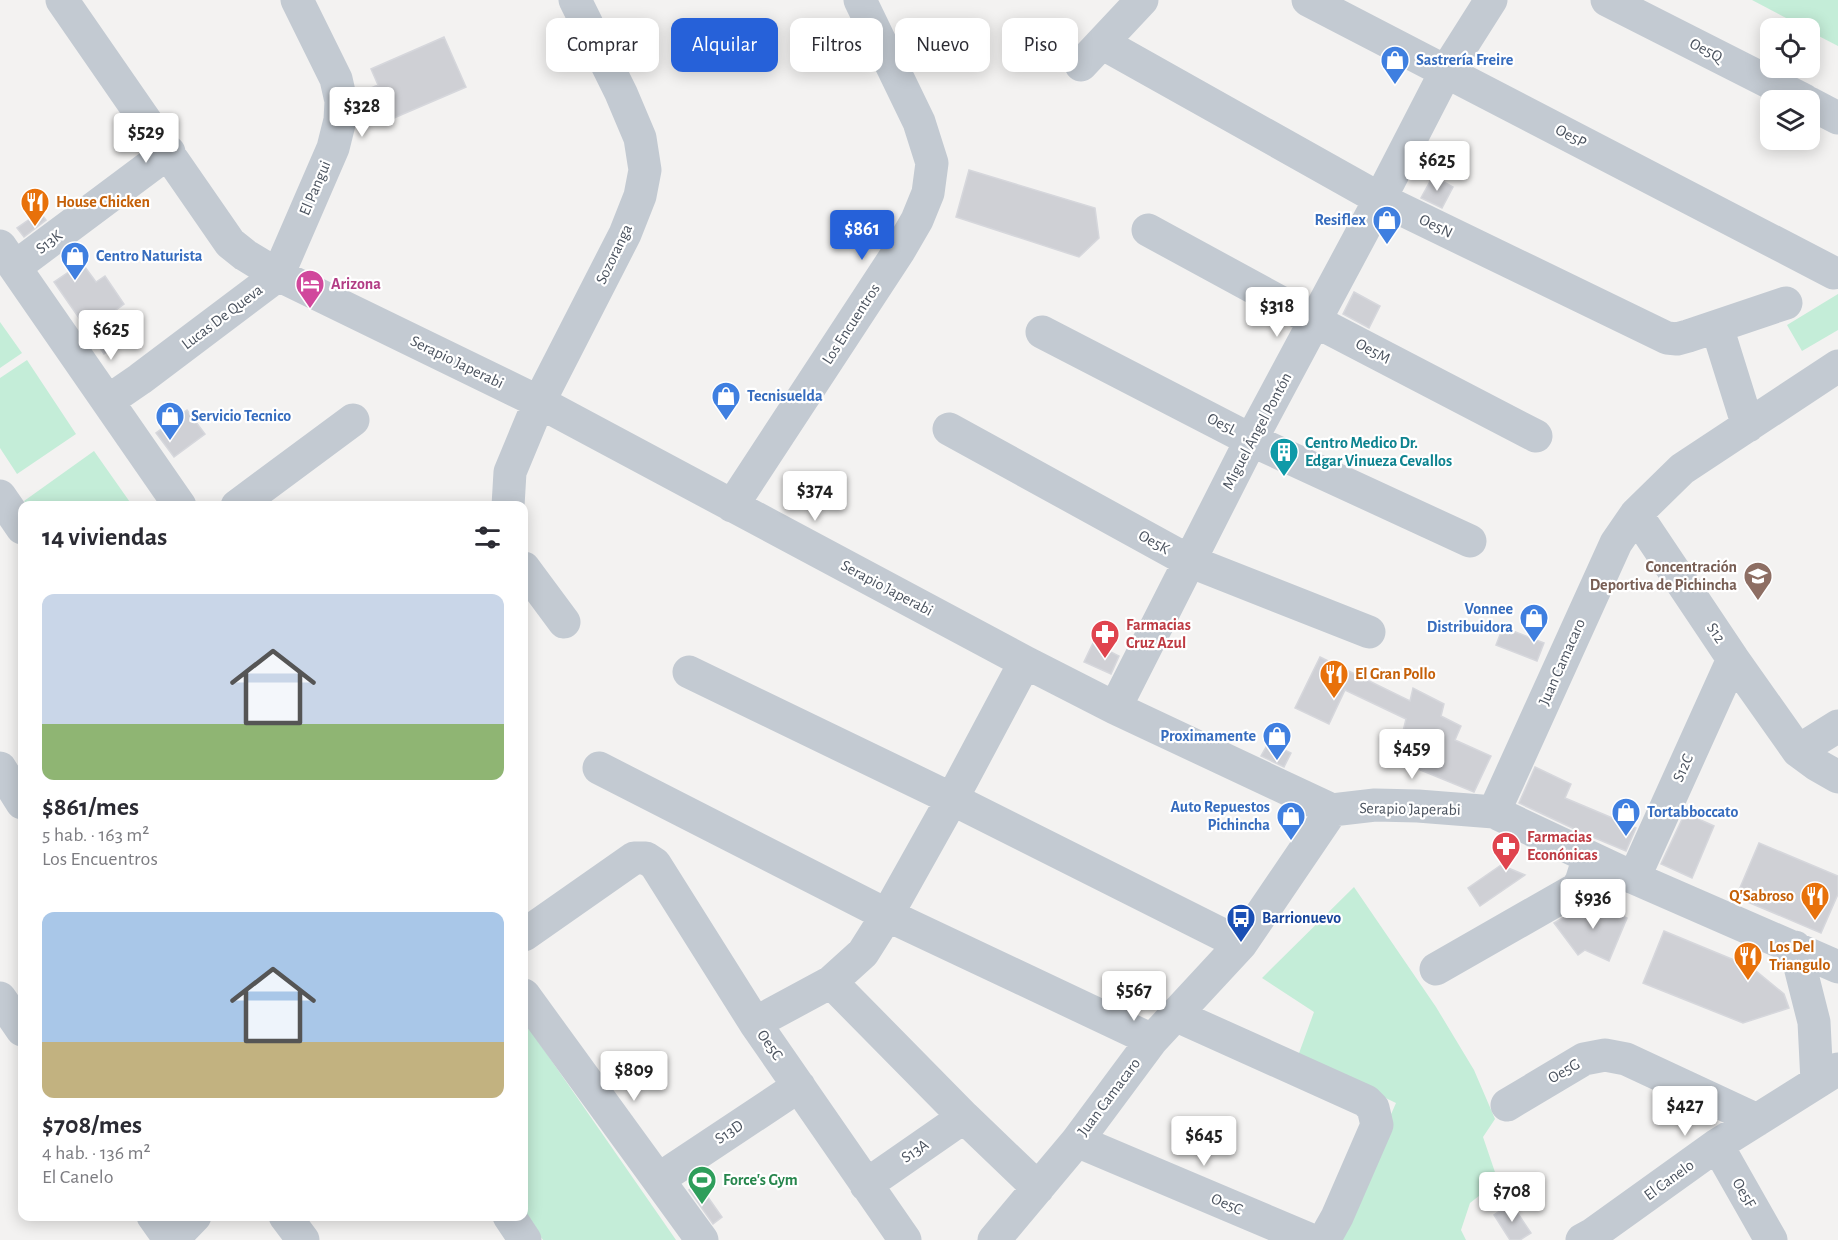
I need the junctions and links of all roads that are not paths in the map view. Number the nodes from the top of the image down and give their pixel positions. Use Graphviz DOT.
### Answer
graph roads {
  1 [pos="62,0"];
  2 [pos="297,0"];
  3 [pos="575,0"];
  4 [pos="860,0"];
  5 [pos="1142,0"];
  6 [pos="1308,0"];
  7 [pos="1491,0"];
  8 [pos="1607,0"];
  9 [pos="1446,70"];
  10 [pos="1784,90"];
  11 [pos="1820,109"];
  12 [pos="1838,118"];
  13 [pos="169,152"];
  14 [pos="1380,199"];
  15 [pos="1148,230"];
  16 [pos="8,257"];
  17 [pos="1834,273"];
  18 [pos="278,275"];
  19 [pos="1786,303"];
  20 [pos="1315,321"];
  21 [pos="1717,327"];
  22 [pos="1042,332"];
  23 [pos="1838,366"];
  24 [pos="108,401"];
  25 [pos="539,402"];
  26 [pos="353,420"];
  27 [pos="1748,426"];
  28 [pos="949,429"];
  29 [pos="1536,436"];
  30 [pos="1251,440"];
  31 [pos="0,496"];
  32 [pos="177,501"];
  33 [pos="244,501"];
  34 [pos="508,501"];
  35 [pos="732,506"];
  36 [pos="1636,514"];
  37 [pos="18,522"];
  38 [pos="1470,541"];
  39 [pos="1189,561"];
  40 [pos="528,573"];
  41 [pos="564,622"];
  42 [pos="1369,632"];
  43 [pos="1733,659"];
  44 [pos="1024,662"];
  45 [pos="689,672"];
  46 [pos="1115,708"];
  47 [pos="1838,726"];
  48 [pos="1798,751"];
  49 [pos="0,768"];
  50 [pos="599,768"];
  51 [pos="1838,777"];
  52 [pos="18,797"];
  53 [pos="952,799"];
  54 [pos="1332,810"];
  55 [pos="1494,812"];
  56 [pos="1589,857"];
  57 [pos="1634,878"];
  58 [pos="887,915"];
  59 [pos="528,932"];
  60 [pos="1240,944"];
  61 [pos="1795,947"];
  62 [pos="1838,967"];
  63 [pos="1436,969"];
  64 [pos="831,982"];
  65 [pos="0,998"];
  66 [pos="528,1000"];
  67 [pos="1175,1015"];
  68 [pos="755,1023"];
  69 [pos="18,1024"];
  70 [pos="1152,1040"];
  71 [pos="1833,1072"];
  72 [pos="799,1086"];
  73 [pos="1507,1104"];
  74 [pos="964,1118"];
  75 [pos="1757,1120"];
  76 [pos="1077,1141"];
  77 [pos="1717,1145"];
  78 [pos="659,1179"];
  79 [pos="866,1185"];
  80 [pos="1038,1188"];
  81 [pos="157,1221"];
  82 [pos="190,1221"];
  83 [pos="289,1221"];
  84 [pos="512,1221"];
  85 [pos="1590,1238"];
  86 [pos="171,1240"];
  87 [pos="303,1240"];
  88 [pos="525,1240"];
  89 [pos="702,1240"];
  90 [pos="905,1240"];
  91 [pos="994,1240"];
  92 [pos="1311,1240"];
  93 [pos="1324,1240"];
  94 [pos="1771,1240"];
  1 -- 13 [label="street, Serapio Japerabi"];
  2 -- 18 [label="street, El Pangui"];
  3 -- 25 [label="street, Sozoranga"];
  4 -- 35 [label="street, Los Encuentros"];
  5 -- 14 [label="street, Oe5N"];
  6 -- 9 [label="street, Oe5P"];
  7 -- 9 [label="street, Miguel Ángel Pontón"];
  8 -- 10 [label="street, Oe5Q"];
  9 -- 14 [label="street, Miguel Ángel Pontón"];
  9 -- 17 [label="street, Oe5P"];
  11 -- 12 [label="street"];
  13 -- 16 [label="street, S13K"];
  13 -- 18 [label="street, Serapio Japerabi"];
  14 -- 20 [label="street, Miguel Ángel Pontón"];
  14 -- 21 [label="street, Oe5N"];
  15 -- 20 [label="street, Oe5M"];
  16 -- 24 [label="street"];
  18 -- 24 [label="street, Lucas De Queva"];
  18 -- 25 [label="street, Serapio Japerabi"];
  19 -- 21 [label="street, Oe5N"];
  20 -- 29 [label="street, Oe5M"];
  20 -- 30 [label="street, Miguel Ángel Pontón"];
  21 -- 27 [label="street"];
  22 -- 30 [label="street, Oe5L"];
  23 -- 27 [label="street, Juan Camacaro"];
  24 -- 32 [label="street"];
  25 -- 34 [label="street, Sozoranga"];
  25 -- 35 [label="street, Serapio Japerabi"];
  26 -- 33 [label="street"];
  27 -- 36 [label="street, Juan Camacaro"];
  28 -- 39 [label="street, Oe5K"];
  30 -- 38 [label="street, Oe5L"];
  30 -- 39 [label="street, Miguel Ángel Pontón"];
  31 -- 37 [label="street"];
  35 -- 44 [label="street, Serapio Japerabi"];
  36 -- 43 [label="street, S12"];
  36 -- 55 [label="street, Juan Camacaro"];
  39 -- 42 [label="street, Oe5K"];
  39 -- 46 [label="street, Miguel Ángel Pontón"];
  40 -- 41 [label="street"];
  43 -- 48 [label="street, S12"];
  43 -- 57 [label="street, S12C"];
  44 -- 46 [label="street, Serapio Japerabi"];
  44 -- 53 [label="street"];
  45 -- 53 [label="street"];
  46 -- 54 [label="street, Serapio Japerabi"];
  47 -- 48 [label="street"];
  48 -- 51 [label="street, S12"];
  49 -- 52 [label="street"];
  50 -- 58 [label="street"];
  53 -- 58 [label="street"];
  53 -- 60 [label="street"];
  54 -- 55 [label="street, Serapio Japerabi"];
  54 -- 60 [label="street, Juan Camacaro"];
  55 -- 56 [label="street, Serapio Japerabi"];
  56 -- 57 [label="street, Serapio Japerabi"];
  56 -- 63 [label="street"];
  57 -- 61 [label="street, Serapio Japerabi"];
  58 -- 64 [label="street"];
  58 -- 70 [label="street"];
  59 -- 68 [label="street, Oe5C"];
  60 -- 67 [label="street, Juan Camacaro"];
  61 -- 62 [label="street, Serapio Japerabi"];
  61 -- 71 [label="street, El Canelo"];
  64 -- 68 [label="street"];
  64 -- 74 [label="street"];
  65 -- 69 [label="street"];
  66 -- 78 [label="street"];
  67 -- 70 [label="street, Juan Camacaro"];
  67 -- 93 [label="street"];
  68 -- 72 [label="street, Oe5C"];
  70 -- 76 [label="street, Juan Camacaro"];
  71 -- 75 [label="street, El Canelo"];
  72 -- 78 [label="street, S13D"];
  72 -- 79 [label="street, Oe5C"];
  73 -- 75 [label="street, Oe5G"];
  74 -- 79 [label="street, S13A"];
  74 -- 80 [label="street"];
  75 -- 77 [label="street, El Canelo"];
  76 -- 80 [label="street, Juan Camacaro"];
  76 -- 92 [label="street, Oe5C"];
  77 -- 85 [label="street, El Canelo"];
  77 -- 94 [label="street, Oe5F"];
  78 -- 89 [label="street"];
  79 -- 90 [label="street, Oe5C"];
  80 -- 91 [label="street, Juan Camacaro"];
  81 -- 86 [label="street"];
  82 -- 86 [label="street"];
  83 -- 87 [label="street"];
  84 -- 88 [label="street"];
}
